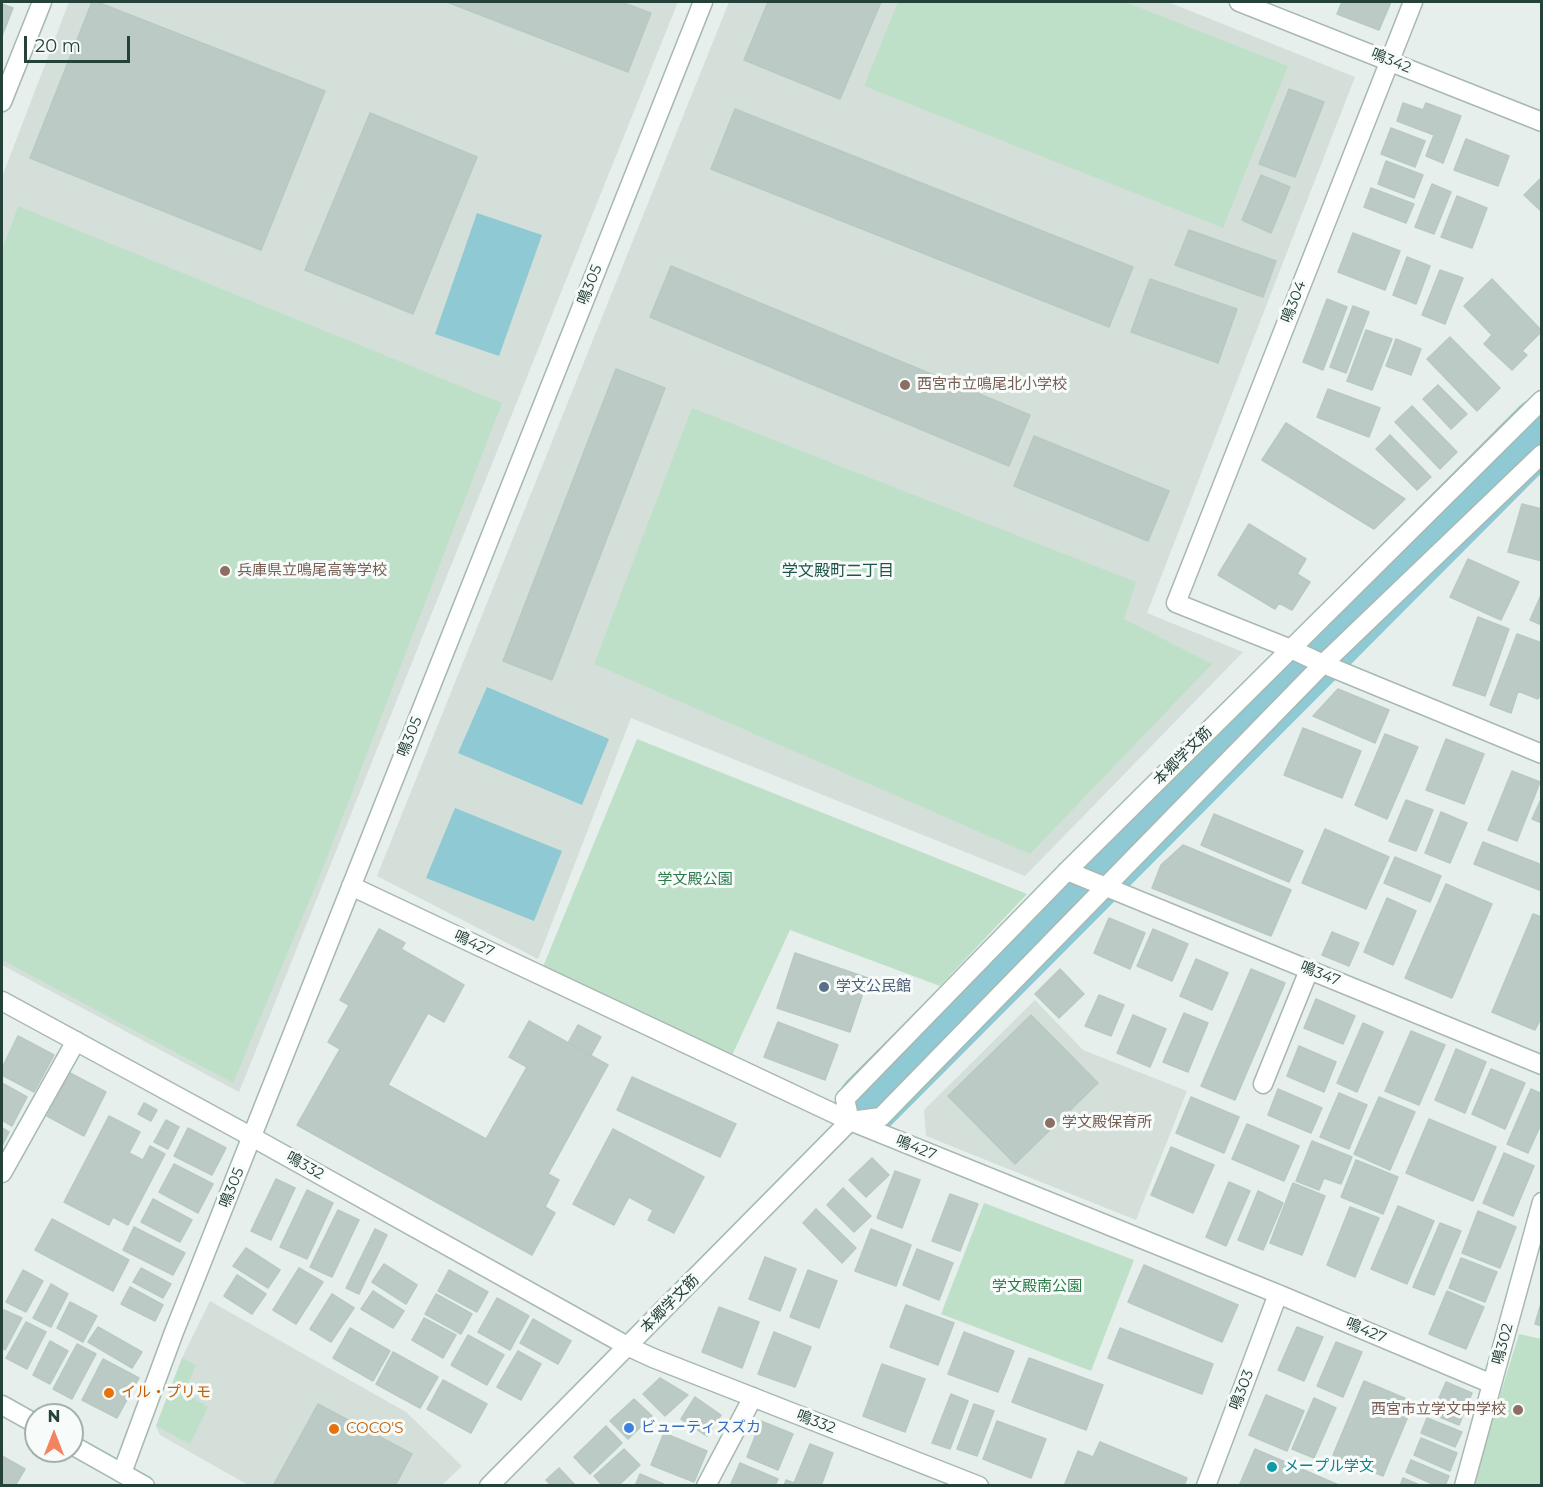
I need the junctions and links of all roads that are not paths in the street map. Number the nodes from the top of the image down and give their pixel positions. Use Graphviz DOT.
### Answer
graph roads {
  1 [pos="42,2"];
  2 [pos="703,2"];
  3 [pos="1239,2"];
  4 [pos="1413,2"];
  5 [pos="1389,60"];
  6 [pos="2,102"];
  7 [pos="1542,122"];
  8 [pos="1542,400"];
  9 [pos="1542,454"];
  10 [pos="1295,650"];
  11 [pos="1320,663"];
  12 [pos="1542,754"];
  13 [pos="1072,873"];
  14 [pos="1102,885"];
  15 [pos="351,886"];
  16 [pos="1309,970"];
  17 [pos="2,1001"];
  18 [pos="76,1041"];
  19 [pos="1542,1065"];
  20 [pos="1263,1084"];
  21 [pos="850,1122"];
  22 [pos="252,1137"];
  23 [pos="2,1173"];
  24 [pos="1542,1202"];
  25 [pos="1278,1294"];
  26 [pos="629,1347"];
  27 [pos="1492,1384"];
  28 [pos="753,1397"];
  29 [pos="2,1405"];
  30 [pos="24,1417"];
  31 [pos="84,1452"];
  32 [pos="122,1473"];
  33 [pos="145,1485"];
  34 [pos="489,1485"];
  35 [pos="706,1485"];
  36 [pos="979,1485"];
  37 [pos="1206,1485"];
  38 [pos="1464,1485"];
  1 -- 6 [label="street"];
  2 -- 15 [label="street, 鳴305"];
  3 -- 5 [label="street, 鳴342"];
  4 -- 5 [label="street, 鳴304"];
  5 -- 7 [label="street, 鳴342"];
  5 -- 10 [label="street, 鳴304"];
  8 -- 10 [label="street, 本郷学文筋"];
  9 -- 11 [label="street"];
  10 -- 11 [label="street"];
  10 -- 13 [label="street, 本郷学文筋"];
  11 -- 12 [label="street"];
  11 -- 14 [label="street"];
  13 -- 14 [label="street, 鳴347"];
  13 -- 21 [label="street, 本郷学文筋"];
  14 -- 16 [label="street, 鳴347"];
  14 -- 21 [label="street"];
  15 -- 21 [label="street, 鳴427"];
  15 -- 22 [label="street, 鳴305"];
  16 -- 19 [label="street, 鳴347"];
  16 -- 20 [label="street"];
  17 -- 18 [label="street, 鳴332"];
  18 -- 22 [label="street, 鳴332"];
  18 -- 23 [label="street"];
  21 -- 25 [label="street, 鳴427"];
  21 -- 26 [label="street, 本郷学文筋"];
  22 -- 26 [label="street, 鳴332"];
  22 -- 32 [label="street, 鳴305"];
  24 -- 27 [label="street, 鳴302"];
  25 -- 27 [label="street, 鳴427"];
  25 -- 37 [label="street, 鳴303"];
  26 -- 28 [label="street, 鳴332"];
  26 -- 34 [label="street, 本郷学文筋"];
  27 -- 38 [label="street, 鳴302"];
  28 -- 35 [label="street"];
  28 -- 36 [label="street, 鳴332"];
  29 -- 30 [label="street"];
  31 -- 32 [label="street"];
  32 -- 33 [label="street"];
}
